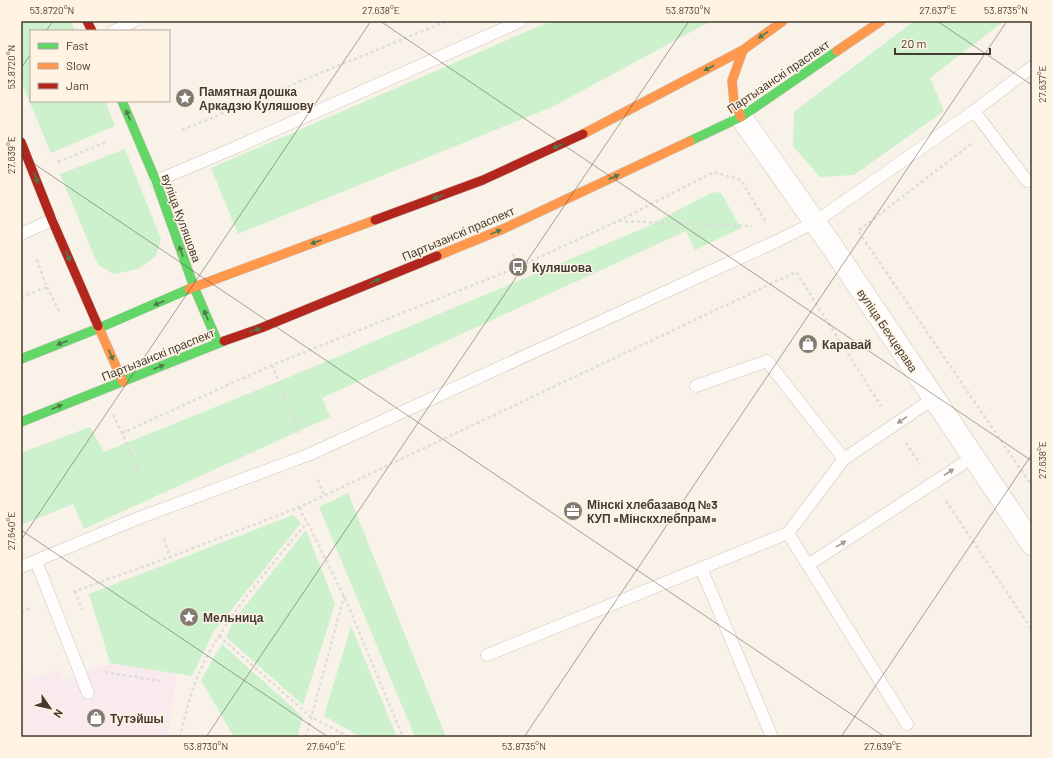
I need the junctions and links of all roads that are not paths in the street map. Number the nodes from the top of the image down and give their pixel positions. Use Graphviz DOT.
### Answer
graph roads {
  1 [pos="87,21"];
  2 [pos="134,21"];
  3 [pos="522,21"];
  4 [pos="783,21"];
  5 [pos="881,21"];
  6 [pos="92,30"];
  7 [pos="116,30"];
  8 [pos="743,50"];
  9 [pos="1032,67"];
  10 [pos="122,102"];
  11 [pos="974,111"];
  12 [pos="741,117"];
  13 [pos="21,142"];
  14 [pos="156,181"];
  15 [pos="1027,182"];
  16 [pos="52,220"];
  17 [pos="815,222"];
  18 [pos="24,232"];
  19 [pos="194,287"];
  20 [pos="99,328"];
  21 [pos="218,343"];
  22 [pos="21,359"];
  23 [pos="123,382"];
  24 [pos="696,386"];
  25 [pos="934,398"];
  26 [pos="21,422"];
  27 [pos="973,456"];
  28 [pos="844,459"];
  29 [pos="788,533"];
  30 [pos="1032,544"];
  31 [pos="36,561"];
  32 [pos="808,565"];
  33 [pos="21,567"];
  34 [pos="701,568"];
  35 [pos="487,655"];
  36 [pos="88,693"];
  37 [pos="908,724"];
  38 [pos="772,737"];
  1 -- 6 [label="main road"];
  2 -- 7 [label="lane"];
  3 -- 14 [label="lane"];
  4 -- 8 [label="main road, one-way"];
  5 -- 12 [label="main road, Партызанскі праспект"];
  8 -- 12 [label="main road"];
  8 -- 19 [label="main road, one-way"];
  9 -- 11 [label="lane"];
  14 -- 10 [label="main road, вуліца Куляшова, one-way"];
  11 -- 15 [label="lane"];
  11 -- 17 [label="lane"];
  12 -- 17 [label="street, вуліца Бехцерава"];
  21 -- 12 [label="main road, Партызанскі праспект, one-way"];
  13 -- 16 [label="main road, one-way"];
  19 -- 14 [label="main road, вуліца Куляшова, one-way"];
  16 -- 18 [label="lane"];
  16 -- 20 [label="main road, one-way"];
  17 -- 25 [label="street, вуліца Бехцерава"];
  17 -- 31 [label="lane"];
  19 -- 20 [label="main road, one-way"];
  21 -- 19 [label="main road, вуліца Куляшова, one-way"];
  20 -- 22 [label="main road, one-way"];
  20 -- 23 [label="main road, one-way"];
  23 -- 21 [label="main road, Партызанскі праспект, one-way"];
  26 -- 23 [label="main road, Партызанскі праспект, one-way"];
  24 -- 28 [label="lane"];
  25 -- 27 [label="street, вуліца Бехцерава"];
  25 -- 28 [label="lane, one-way"];
  27 -- 30 [label="street, вуліца Бехцерава"];
  32 -- 27 [label="lane, one-way"];
  28 -- 29 [label="lane"];
  29 -- 32 [label="lane"];
  29 -- 34 [label="lane"];
  31 -- 33 [label="lane"];
  31 -- 36 [label="lane"];
  32 -- 37 [label="lane"];
  34 -- 35 [label="lane"];
  34 -- 38 [label="lane"];
}
